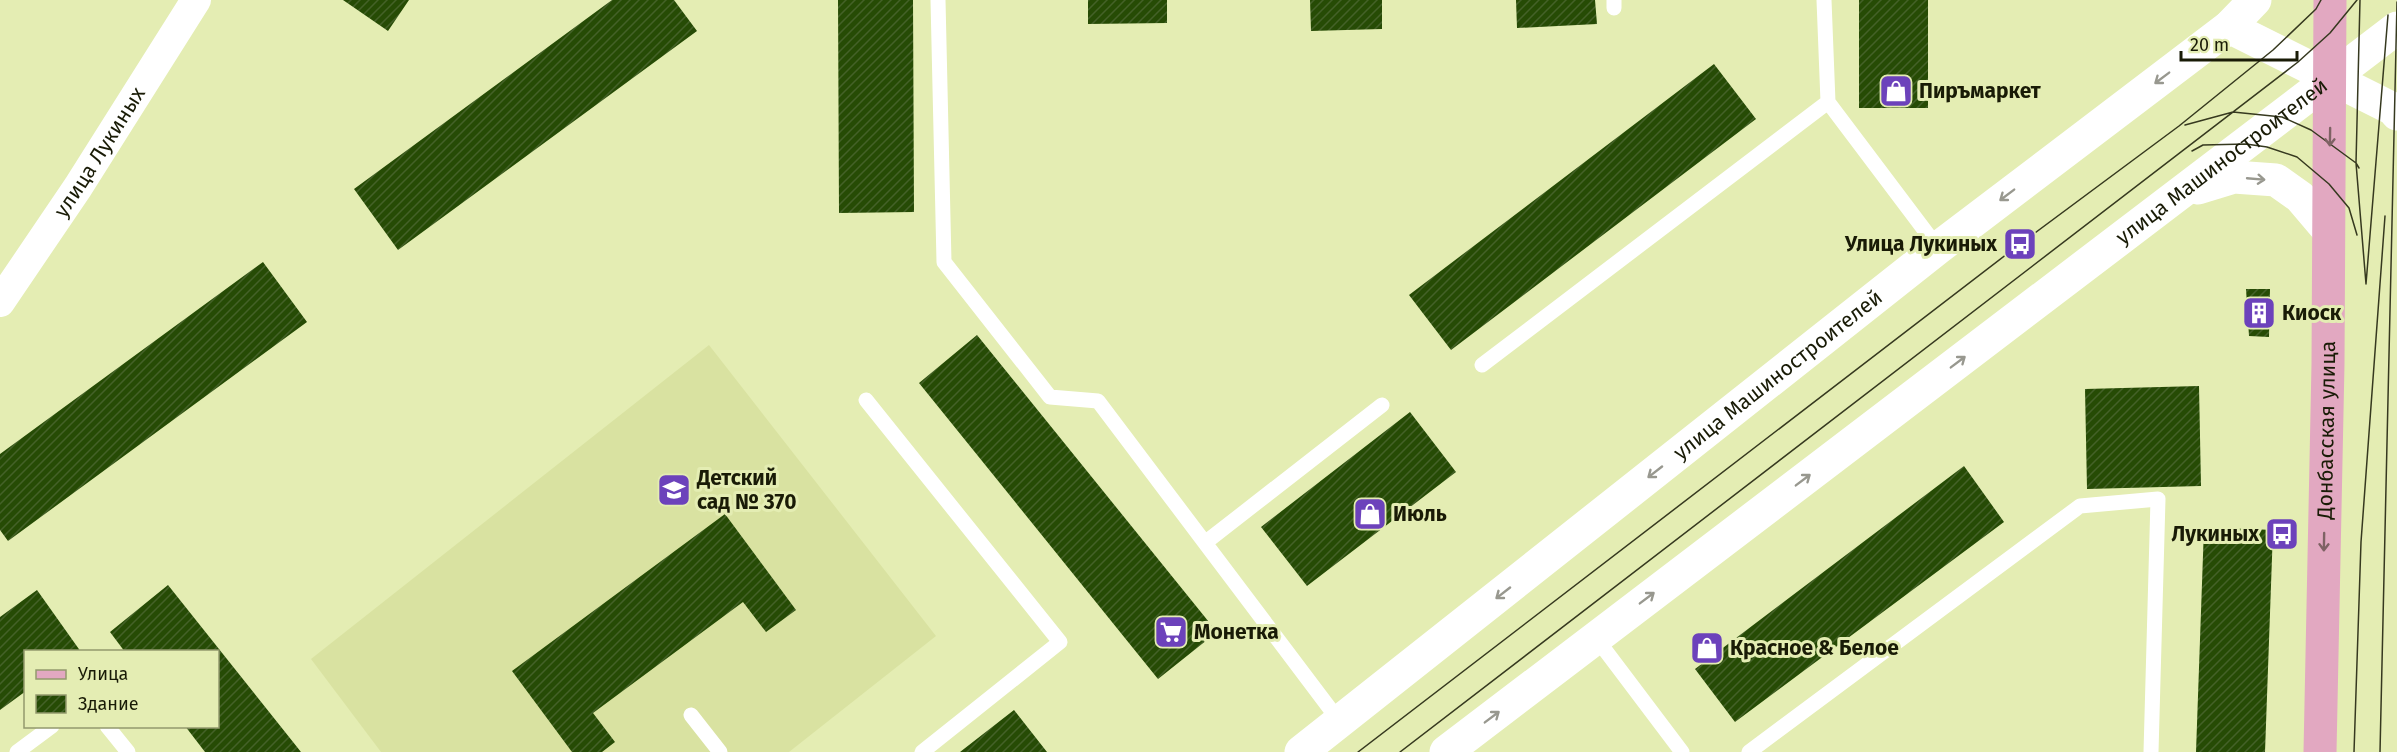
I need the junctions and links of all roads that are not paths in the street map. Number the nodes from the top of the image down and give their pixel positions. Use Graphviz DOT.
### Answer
graph roads {
  1 [pos="196,0"];
  2 [pos="938,0"];
  3 [pos="1824,0"];
  4 [pos="2255,0"];
  5 [pos="2330,0"];
  6 [pos="2229,27"];
  7 [pos="2397,28"];
  8 [pos="2331,79"];
  9 [pos="1828,102"];
  10 [pos="2397,114"];
  11 [pos="2179,194"];
  12 [pos="2328,230"];
  13 [pos="1938,248"];
  14 [pos="0,302"];
  15 [pos="1482,365"];
  16 [pos="866,400"];
  17 [pos="1382,405"];
  18 [pos="1206,542"];
  19 [pos="1596,638"];
  20 [pos="691,715"];
  21 [pos="1340,723"];
  22 [pos="49,728"];
  23 [pos="110,728"];
  24 [pos="17,752"];
  25 [pos="128,752"];
  26 [pos="720,752"];
  27 [pos="922,752"];
  28 [pos="1301,752"];
  29 [pos="1446,752"];
  30 [pos="1682,752"];
  31 [pos="1749,752"];
  32 [pos="2151,752"];
  33 [pos="2320,752"];
  1 -- 14 [label="street, улица Лукиных"];
  2 -- 18 [label="lane"];
  3 -- 9 [label="lane"];
  4 -- 6 [label="main road, улица Машиностроителей"];
  5 -- 8 [label="main road, Донбасская улица"];
  6 -- 8 [label="main road"];
  6 -- 13 [label="main road, улица Машиностроителей, one-way"];
  7 -- 8 [label="main road, улица Машиностроителей"];
  8 -- 10 [label="main road"];
  8 -- 11 [label="main road, улица Машиностроителей"];
  8 -- 12 [label="main road, Донбасская улица, one-way"];
  9 -- 13 [label="lane"];
  9 -- 15 [label="lane"];
  11 -- 12 [label="main road, one-way"];
  19 -- 11 [label="main road, улица Машиностроителей, one-way"];
  12 -- 33 [label="main road, Донбасская улица, one-way"];
  13 -- 21 [label="main road, улица Машиностроителей, one-way"];
  16 -- 27 [label="lane"];
  17 -- 18 [label="lane"];
  18 -- 21 [label="lane"];
  29 -- 19 [label="main road, улица Машиностроителей, one-way"];
  19 -- 30 [label="lane"];
  20 -- 26 [label="lane"];
  21 -- 28 [label="main road, улица Машиностроителей"];
  22 -- 24 [label="lane"];
  23 -- 25 [label="lane"];
  31 -- 32 [label="lane"];
}
